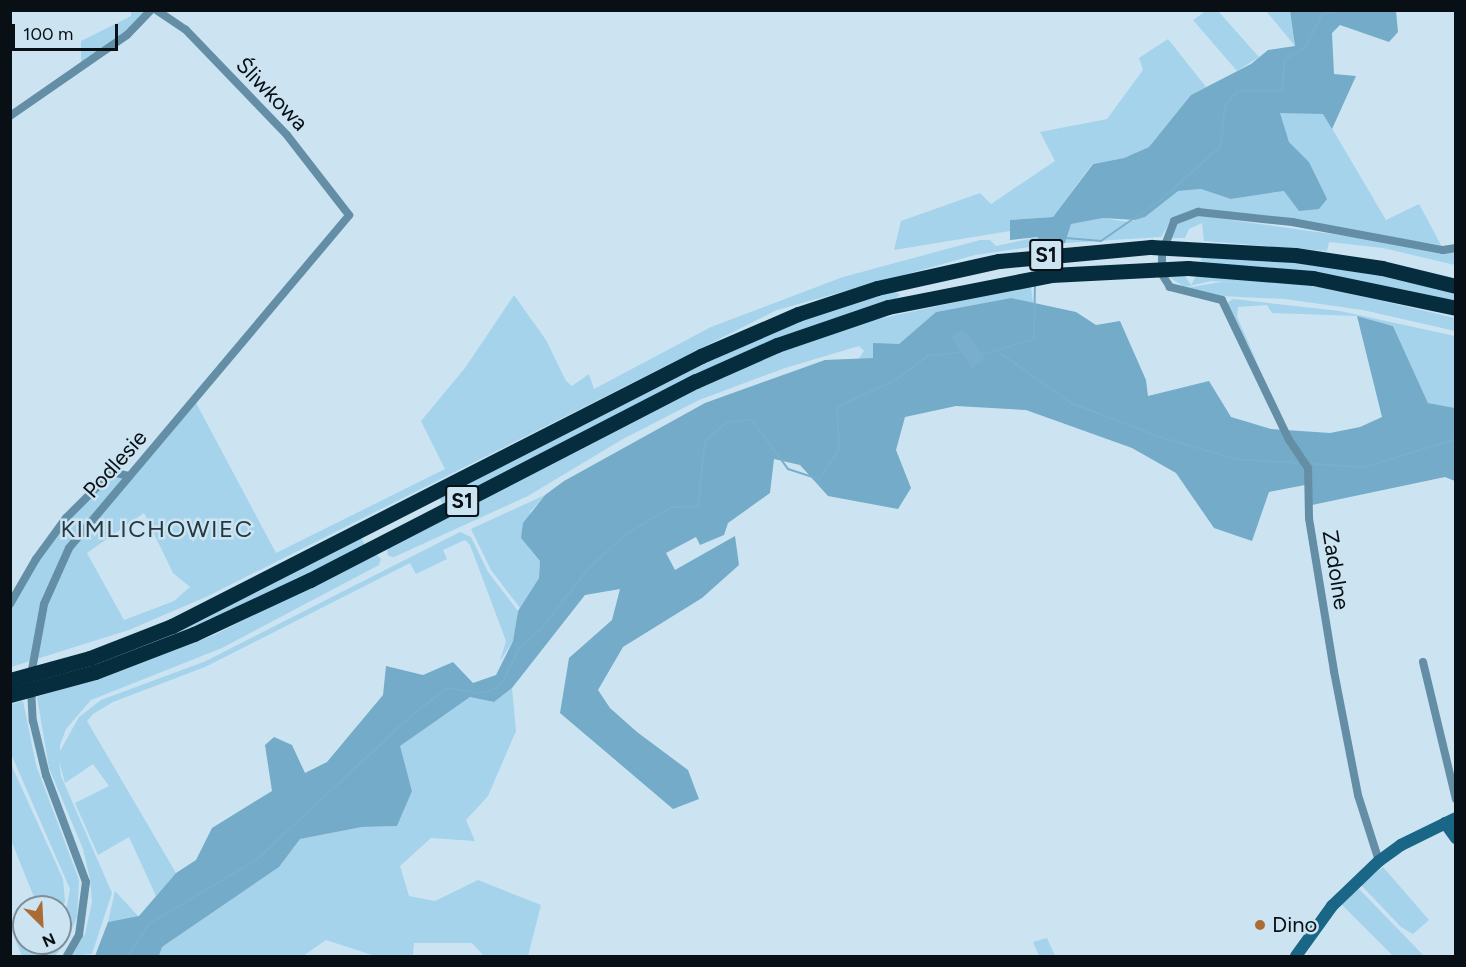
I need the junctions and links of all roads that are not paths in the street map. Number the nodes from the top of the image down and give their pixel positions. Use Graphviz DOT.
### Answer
graph roads {
  1 [pos="151,10"];
  2 [pos="156,10"];
  3 [pos="10,116"];
  4 [pos="349,215"];
  5 [pos="1455,248"];
  6 [pos="1455,286"];
  7 [pos="1455,308"];
  8 [pos="129,476"];
  9 [pos="10,604"];
  10 [pos="1422,662"];
  11 [pos="10,680"];
  12 [pos="10,694"];
  13 [pos="1455,800"];
  14 [pos="1450,820"];
  15 [pos="1455,838"];
  16 [pos="1379,861"];
  17 [pos="67,957"];
  18 [pos="1296,957"];
  1 -- 3 [label="street"];
  2 -- 4 [label="street, Śliwkowa"];
  4 -- 8 [label="street, Podlesie"];
  5 -- 16 [label="street, Zadolne"];
  6 -- 11 [label="highway, S1"];
  7 -- 12 [label="highway, S1"];
  8 -- 9 [label="street"];
  8 -- 17 [label="street, Podlesie"];
  10 -- 13 [label="street"];
  14 -- 15 [label="street"];
  14 -- 16 [label="street"];
  16 -- 18 [label="street"];
}
